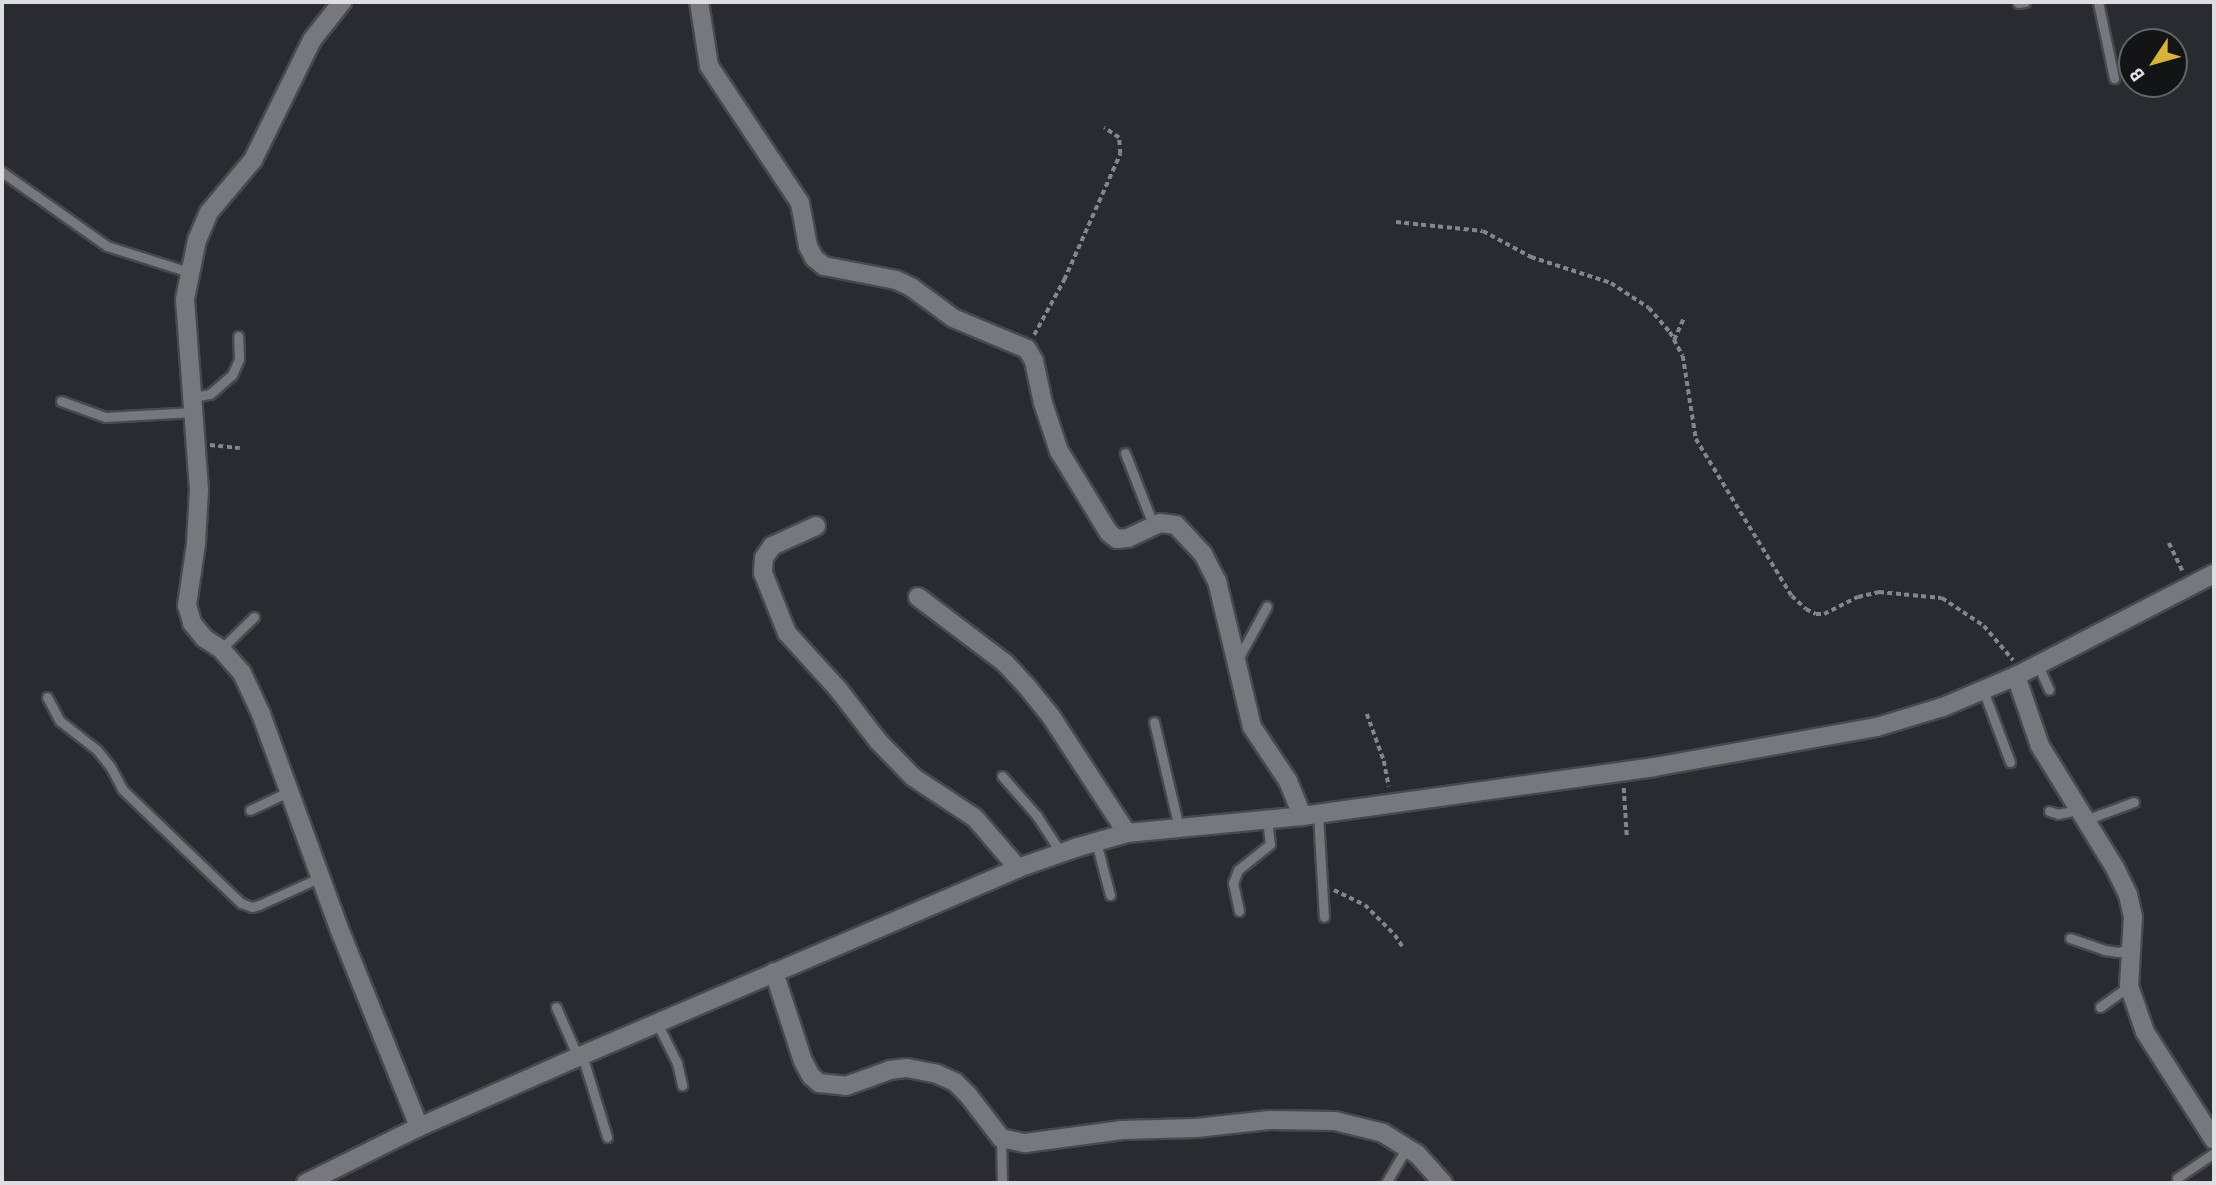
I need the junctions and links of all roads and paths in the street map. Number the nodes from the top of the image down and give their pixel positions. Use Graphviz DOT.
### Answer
graph roads {
  1 [pos="342,2"];
  2 [pos="699,2"];
  3 [pos="2098,2"];
  4 [pos="2114,78"];
  5 [pos="1104,128"];
  6 [pos="2,172"];
  7 [pos="1396,222"];
  8 [pos="189,272"];
  9 [pos="1684,318"];
  10 [pos="238,336"];
  11 [pos="1674,340"];
  12 [pos="1027,349"];
  13 [pos="61,401"];
  14 [pos="194,404"];
  15 [pos="198,444"];
  16 [pos="240,448"];
  17 [pos="1125,453"];
  18 [pos="816,526"];
  19 [pos="1154,527"];
  20 [pos="2169,543"];
  21 [pos="2214,574"];
  22 [pos="2190,587"];
  23 [pos="918,597"];
  24 [pos="1267,606"];
  25 [pos="254,617"];
  26 [pos="220,649"];
  27 [pos="1236,664"];
  28 [pos="2026,671"];
  29 [pos="1983,690"];
  30 [pos="2049,690"];
  31 [pos="47,697"];
  32 [pos="1367,714"];
  33 [pos="1154,722"];
  34 [pos="2010,762"];
  35 [pos="1623,772"];
  36 [pos="1003,776"];
  37 [pos="290,792"];
  38 [pos="2134,802"];
  39 [pos="1390,803"];
  40 [pos="250,810"];
  41 [pos="2049,811"];
  42 [pos="1310,815"];
  43 [pos="2080,816"];
  44 [pos="1267,820"];
  45 [pos="1180,828"];
  46 [pos="1127,833"];
  47 [pos="1627,836"];
  48 [pos="1096,842"];
  49 [pos="1061,853"];
  50 [pos="1018,868"];
  51 [pos="321,877"];
  52 [pos="1322,886"];
  53 [pos="1110,895"];
  54 [pos="1239,911"];
  55 [pos="1324,917"];
  56 [pos="2070,938"];
  57 [pos="1404,948"];
  58 [pos="2133,949"];
  59 [pos="774,972"];
  60 [pos="2129,986"];
  61 [pos="556,1007"];
  62 [pos="2100,1007"];
  63 [pos="657,1023"];
  64 [pos="580,1056"];
  65 [pos="682,1086"];
  66 [pos="419,1127"];
  67 [pos="607,1137"];
  68 [pos="1001,1138"];
  69 [pos="2214,1140"];
  70 [pos="1407,1147"];
  71 [pos="2214,1153"];
  72 [pos="2177,1178"];
  73 [pos="306,1183"];
  74 [pos="1002,1183"];
  75 [pos="1386,1183"];
  76 [pos="1443,1183"];
  1 -- 8 [label="street"];
  2 -- 12 [label="street"];
  3 -- 4 [label="lane"];
  5 -- 12 [label="path"];
  6 -- 8 [label="lane"];
  7 -- 11 [label="path"];
  8 -- 14 [label="street"];
  9 -- 11 [label="path"];
  10 -- 14 [label="lane"];
  11 -- 28 [label="path"];
  12 -- 19 [label="street"];
  13 -- 14 [label="lane"];
  14 -- 15 [label="street"];
  15 -- 16 [label="path"];
  15 -- 26 [label="street"];
  17 -- 19 [label="lane"];
  18 -- 50 [label="street"];
  19 -- 27 [label="street"];
  20 -- 22 [label="path"];
  21 -- 22 [label="street"];
  22 -- 28 [label="street"];
  23 -- 46 [label="street"];
  24 -- 27 [label="lane"];
  25 -- 26 [label="lane"];
  26 -- 37 [label="street"];
  27 -- 42 [label="street"];
  28 -- 29 [label="street"];
  28 -- 30 [label="lane"];
  28 -- 43 [label="street"];
  29 -- 34 [label="lane"];
  29 -- 35 [label="street"];
  31 -- 51 [label="lane"];
  32 -- 39 [label="path"];
  33 -- 45 [label="lane"];
  35 -- 39 [label="street"];
  35 -- 47 [label="path"];
  36 -- 49 [label="lane"];
  37 -- 40 [label="lane"];
  37 -- 51 [label="street"];
  38 -- 43 [label="lane"];
  39 -- 42 [label="street"];
  41 -- 43 [label="lane"];
  42 -- 44 [label="street"];
  42 -- 52 [label="lane"];
  43 -- 58 [label="street"];
  44 -- 45 [label="street"];
  44 -- 54 [label="lane"];
  45 -- 46 [label="street"];
  46 -- 48 [label="street"];
  48 -- 49 [label="street"];
  48 -- 53 [label="lane"];
  49 -- 50 [label="street"];
  50 -- 59 [label="street"];
  51 -- 66 [label="street"];
  52 -- 55 [label="lane"];
  52 -- 57 [label="path"];
  56 -- 58 [label="lane"];
  58 -- 60 [label="street"];
  59 -- 63 [label="street"];
  59 -- 68 [label="street"];
  60 -- 62 [label="lane"];
  60 -- 69 [label="street"];
  61 -- 64 [label="lane"];
  63 -- 64 [label="street"];
  63 -- 65 [label="lane"];
  64 -- 66 [label="street"];
  64 -- 67 [label="lane"];
  66 -- 73 [label="street"];
  68 -- 70 [label="street"];
  68 -- 74 [label="lane"];
  70 -- 75 [label="lane"];
  70 -- 76 [label="street"];
  71 -- 72 [label="lane"];
}
